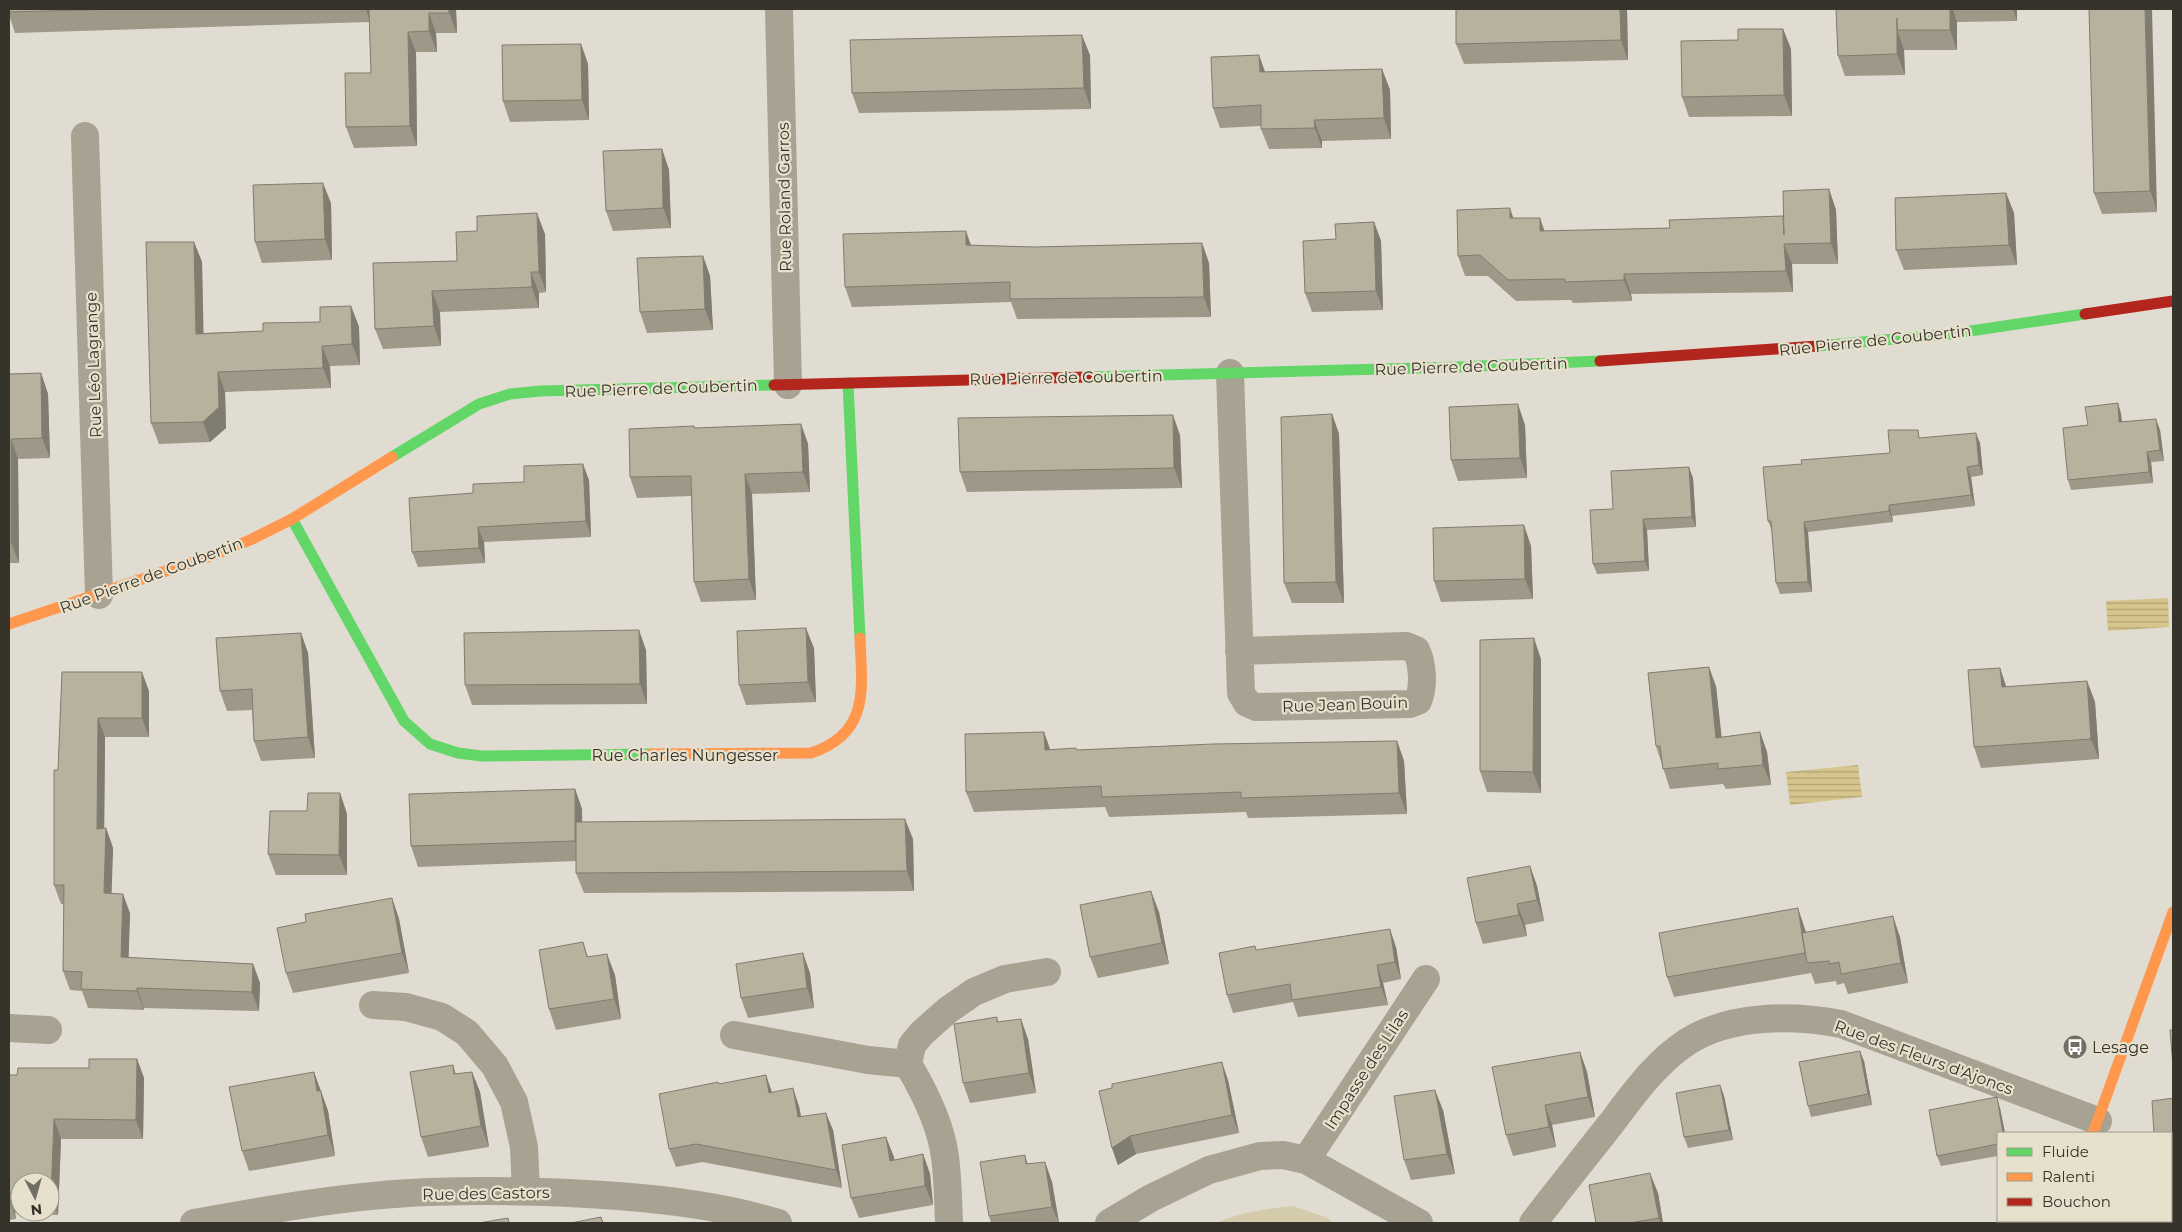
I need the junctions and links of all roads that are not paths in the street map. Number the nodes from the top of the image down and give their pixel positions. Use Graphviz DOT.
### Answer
graph roads {
  1 [pos="779,9"];
  2 [pos="85,136"];
  3 [pos="2173,300"];
  4 [pos="1230,373"];
  5 [pos="848,383"];
  6 [pos="788,385"];
  7 [pos="292,519"];
  8 [pos="99,594"];
  9 [pos="9,624"];
  10 [pos="1239,651"];
  11 [pos="2173,912"];
  12 [pos="1047,972"];
  13 [pos="1426,979"];
  14 [pos="373,1005"];
  15 [pos="9,1028"];
  16 [pos="48,1030"];
  17 [pos="734,1035"];
  18 [pos="908,1064"];
  19 [pos="2096,1127"];
  20 [pos="1306,1160"];
  21 [pos="526,1191"];
  22 [pos="1415,1222"];
  23 [pos="194,1223"];
  24 [pos="778,1223"];
  25 [pos="949,1223"];
  26 [pos="1109,1223"];
  27 [pos="1533,1223"];
  1 -- 6 [label="street, Rue Roland Garros"];
  2 -- 8 [label="street, Rue Léo Lagrange"];
  3 -- 4 [label="street, Rue Pierre de Coubertin"];
  4 -- 5 [label="street, Rue Pierre de Coubertin"];
  4 -- 10 [label="street, Rue Jean Bouin"];
  5 -- 6 [label="street, Rue Pierre de Coubertin"];
  5 -- 7 [label="street, Rue Charles Nungesser"];
  6 -- 7 [label="street, Rue Pierre de Coubertin"];
  7 -- 8 [label="street, Rue Pierre de Coubertin"];
  8 -- 9 [label="street, Rue Pierre de Coubertin"];
  10 -- 10 [label="street, Rue Jean Bouin"];
  11 -- 19 [label="street"];
  12 -- 18 [label="street"];
  13 -- 20 [label="street, Impasse des Lilas"];
  14 -- 21 [label="street"];
  15 -- 16 [label="street"];
  17 -- 18 [label="street"];
  18 -- 25 [label="street"];
  19 -- 27 [label="street, Rue des Fleurs d'Ajoncs"];
  20 -- 22 [label="street"];
  20 -- 26 [label="street"];
  21 -- 23 [label="street, Rue des Castors"];
  21 -- 24 [label="street, Rue des Castors"];
}
